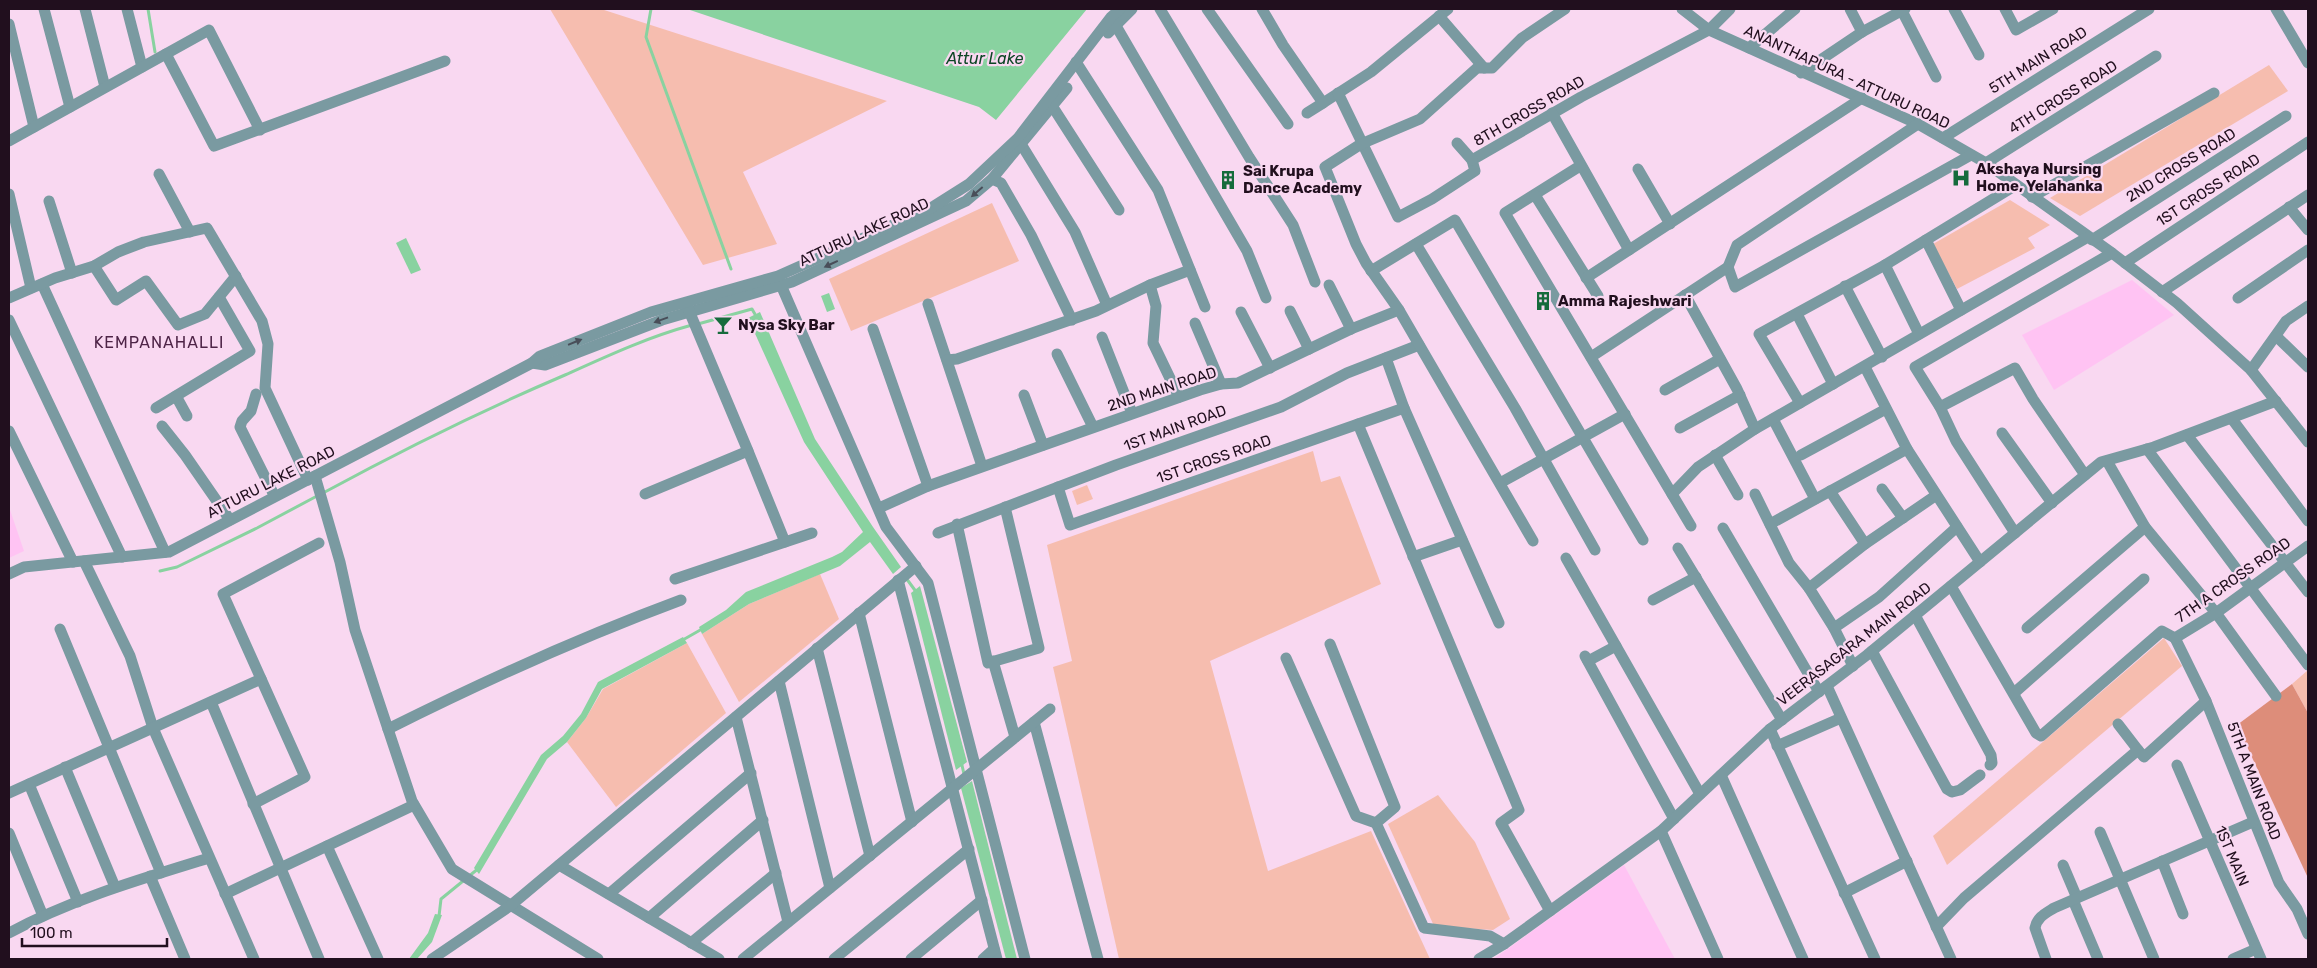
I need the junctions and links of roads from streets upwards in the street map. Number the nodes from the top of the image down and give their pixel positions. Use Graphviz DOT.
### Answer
graph roads {
  1 [pos="44,9"];
  2 [pos="85,9"];
  3 [pos="127,9"];
  4 [pos="1120,9"];
  5 [pos="1132,9"];
  6 [pos="1160,9"];
  7 [pos="1208,9"];
  8 [pos="1262,9"];
  9 [pos="1565,9"];
  10 [pos="1682,9"];
  11 [pos="1730,9"];
  12 [pos="1795,9"];
  13 [pos="1850,9"];
  14 [pos="1903,9"];
  15 [pos="1954,9"];
  16 [pos="2005,9"];
  17 [pos="2053,9"];
  18 [pos="2149,9"];
  19 [pos="2276,9"];
  20 [pos="1444,12"];
  21 [pos="1113,21"];
  22 [pos="9,24"];
  23 [pos="1710,30"];
  24 [pos="1862,32"];
  25 [pos="1749,48"];
  26 [pos="166,54"];
  27 [pos="1979,55"];
  28 [pos="2156,56"];
  29 [pos="2308,61"];
  30 [pos="445,62"];
  31 [pos="1078,66"];
  32 [pos="142,67"];
  33 [pos="1484,68"];
  34 [pos="1801,73"];
  35 [pos="1936,77"];
  36 [pos="106,87"];
  37 [pos="1338,93"];
  38 [pos="2214,93"];
  39 [pos="1862,98"];
  40 [pos="1050,103"];
  41 [pos="1323,104"];
  42 [pos="70,107"];
  43 [pos="1307,113"];
  44 [pos="1552,113"];
  45 [pos="2286,116"];
  46 [pos="1288,124"];
  47 [pos="1918,124"];
  48 [pos="34,127"];
  49 [pos="260,130"];
  50 [pos="1943,138"];
  51 [pos="9,141"];
  52 [pos="1020,141"];
  53 [pos="2308,142"];
  54 [pos="1457,143"];
  55 [pos="1361,144"];
  56 [pos="1971,155"];
  57 [pos="1472,160"];
  58 [pos="1986,163"];
  59 [pos="1580,166"];
  60 [pos="1638,168"];
  61 [pos="159,174"];
  62 [pos="992,179"];
  63 [pos="2016,185"];
  64 [pos="9,194"];
  65 [pos="1535,195"];
  66 [pos="2308,195"];
  67 [pos="2032,197"];
  68 [pos="49,201"];
  69 [pos="2289,207"];
  70 [pos="1119,210"];
  71 [pos="1670,224"];
  72 [pos="2308,230"];
  73 [pos="190,232"];
  74 [pos="2090,238"];
  75 [pos="1926,240"];
  76 [pos="1416,244"];
  77 [pos="1629,250"];
  78 [pos="2308,250"];
  79 [pos="2112,253"];
  80 [pos="2125,263"];
  81 [pos="1885,265"];
  82 [pos="94,266"];
  83 [pos="1728,267"];
  84 [pos="1190,270"];
  85 [pos="1371,271"];
  86 [pos="72,273"];
  87 [pos="236,276"];
  88 [pos="1586,278"];
  89 [pos="1315,282"];
  90 [pos="42,284"];
  91 [pos="781,285"];
  92 [pos="1150,285"];
  93 [pos="1329,285"];
  94 [pos="1845,286"];
  95 [pos="31,288"];
  96 [pos="2162,292"];
  97 [pos="1685,295"];
  98 [pos="1598,296"];
  99 [pos="218,297"];
  100 [pos="9,298"];
  101 [pos="1266,298"];
  102 [pos="2238,298"];
  103 [pos="928,304"];
  104 [pos="1107,305"];
  105 [pos="688,306"];
  106 [pos="2308,306"];
  107 [pos="1205,307"];
  108 [pos="1399,310"];
  109 [pos="1961,310"];
  110 [pos="1290,311"];
  111 [pos="1241,312"];
  112 [pos="1796,314"];
  113 [pos="9,320"];
  114 [pos="1072,320"];
  115 [pos="1195,323"];
  116 [pos="873,329"];
  117 [pos="1351,330"];
  118 [pos="1919,334"];
  119 [pos="2276,336"];
  120 [pos="1102,337"];
  121 [pos="268,344"];
  122 [pos="1419,345"];
  123 [pos="1309,349"];
  124 [pos="250,351"];
  125 [pos="1057,354"];
  126 [pos="1591,357"];
  127 [pos="1882,357"];
  128 [pos="1386,358"];
  129 [pos="1720,359"];
  130 [pos="947,360"];
  131 [pos="1865,367"];
  132 [pos="2308,367"];
  133 [pos="1270,368"];
  134 [pos="2251,370"];
  135 [pos="1222,384"];
  136 [pos="1833,384"];
  137 [pos="1665,390"];
  138 [pos="256,394"];
  139 [pos="1024,395"];
  140 [pos="1740,395"];
  141 [pos="176,396"];
  142 [pos="1179,397"];
  143 [pos="2276,402"];
  144 [pos="1800,404"];
  145 [pos="1940,407"];
  146 [pos="156,408"];
  147 [pos="1404,408"];
  148 [pos="1886,409"];
  149 [pos="1132,413"];
  150 [pos="1625,414"];
  151 [pos="187,416"];
  152 [pos="1773,419"];
  153 [pos="2232,419"];
  154 [pos="1358,424"];
  155 [pos="162,426"];
  156 [pos="1093,427"];
  157 [pos="1680,428"];
  158 [pos="1755,429"];
  159 [pos="9,431"];
  160 [pos="2002,433"];
  161 [pos="2187,435"];
  162 [pos="1582,437"];
  163 [pos="2308,442"];
  164 [pos="1043,445"];
  165 [pos="1907,449"];
  166 [pos="2147,449"];
  167 [pos="748,451"];
  168 [pos="1715,455"];
  169 [pos="1801,455"];
  170 [pos="1544,459"];
  171 [pos="2107,461"];
  172 [pos="982,466"];
  173 [pos="2085,475"];
  174 [pos="312,478"];
  175 [pos="1500,483"];
  176 [pos="928,486"];
  177 [pos="1058,487"];
  178 [pos="1882,489"];
  179 [pos="1830,491"];
  180 [pos="273,493"];
  181 [pos="645,494"];
  182 [pos="1672,494"];
  183 [pos="1755,494"];
  184 [pos="1738,495"];
  185 [pos="1936,496"];
  186 [pos="1815,500"];
  187 [pos="2052,503"];
  188 [pos="1005,507"];
  189 [pos="879,508"];
  190 [pos="1903,518"];
  191 [pos="230,520"];
  192 [pos="2308,521"];
  193 [pos="957,524"];
  194 [pos="1770,524"];
  195 [pos="1691,526"];
  196 [pos="1957,527"];
  197 [pos="2145,527"];
  198 [pos="1723,528"];
  199 [pos="812,532"];
  200 [pos="938,533"];
  201 [pos="2015,533"];
  202 [pos="1462,540"];
  203 [pos="1643,540"];
  204 [pos="1533,541"];
  205 [pos="319,542"];
  206 [pos="785,542"];
  207 [pos="1865,544"];
  208 [pos="2308,546"];
  209 [pos="1678,548"];
  210 [pos="1595,550"];
  211 [pos="165,552"];
  212 [pos="122,557"];
  213 [pos="1413,557"];
  214 [pos="1566,558"];
  215 [pos="79,561"];
  216 [pos="1980,562"];
  217 [pos="2285,562"];
  218 [pos="916,566"];
  219 [pos="9,574"];
  220 [pos="1696,577"];
  221 [pos="675,578"];
  222 [pos="2144,579"];
  223 [pos="898,580"];
  224 [pos="1951,586"];
  225 [pos="2250,587"];
  226 [pos="1809,588"];
  227 [pos="2308,592"];
  228 [pos="682,600"];
  229 [pos="1654,600"];
  230 [pos="859,613"];
  231 [pos="2216,613"];
  232 [pos="1915,615"];
  233 [pos="1499,623"];
  234 [pos="1834,628"];
  235 [pos="2027,628"];
  236 [pos="60,629"];
  237 [pos="2175,638"];
  238 [pos="1330,644"];
  239 [pos="1616,646"];
  240 [pos="817,648"];
  241 [pos="1872,651"];
  242 [pos="1286,658"];
  243 [pos="993,661"];
  244 [pos="2308,665"];
  245 [pos="1853,666"];
  246 [pos="261,679"];
  247 [pos="779,681"];
  248 [pos="1823,689"];
  249 [pos="2014,693"];
  250 [pos="2276,696"];
  251 [pos="2206,701"];
  252 [pos="211,702"];
  253 [pos="1050,709"];
  254 [pos="736,717"];
  255 [pos="1842,718"];
  256 [pos="1782,720"];
  257 [pos="1034,722"];
  258 [pos="2118,724"];
  259 [pos="153,728"];
  260 [pos="388,729"];
  261 [pos="1770,729"];
  262 [pos="1015,737"];
  263 [pos="1777,746"];
  264 [pos="109,748"];
  265 [pos="2138,750"];
  266 [pos="1990,766"];
  267 [pos="2177,766"];
  268 [pos="65,767"];
  269 [pos="974,771"];
  270 [pos="751,773"];
  271 [pos="1721,775"];
  272 [pos="1980,775"];
  273 [pos="29,784"];
  274 [pos="956,785"];
  275 [pos="9,793"];
  276 [pos="1700,794"];
  277 [pos="253,804"];
  278 [pos="414,805"];
  279 [pos="1674,819"];
  280 [pos="762,820"];
  281 [pos="912,822"];
  282 [pos="2253,822"];
  283 [pos="1376,823"];
  284 [pos="1661,831"];
  285 [pos="2100,832"];
  286 [pos="9,834"];
  287 [pos="2209,841"];
  288 [pos="327,846"];
  289 [pos="968,849"];
  290 [pos="870,856"];
  291 [pos="209,858"];
  292 [pos="1906,861"];
  293 [pos="2162,861"];
  294 [pos="559,865"];
  295 [pos="2063,865"];
  296 [pos="280,868"];
  297 [pos="776,873"];
  298 [pos="156,874"];
  299 [pos="2120,880"];
  300 [pos="115,887"];
  301 [pos="830,888"];
  302 [pos="1844,893"];
  303 [pos="225,894"];
  304 [pos="609,894"];
  305 [pos="2075,899"];
  306 [pos="982,900"];
  307 [pos="78,902"];
  308 [pos="510,906"];
  309 [pos="1550,911"];
  310 [pos="2183,914"];
  311 [pos="43,916"];
  312 [pos="649,918"];
  313 [pos="788,922"];
  314 [pos="1936,926"];
  315 [pos="9,934"];
  316 [pos="2308,934"];
  317 [pos="691,943"];
  318 [pos="1504,944"];
  319 [pos="996,954"];
  320 [pos="2258,954"];
  321 [pos="185,959"];
  322 [pos="254,959"];
  323 [pos="319,959"];
  324 [pos="378,959"];
  325 [pos="433,959"];
  326 [pos="598,959"];
  327 [pos="719,959"];
  328 [pos="743,959"];
  329 [pos="834,959"];
  330 [pos="912,959"];
  331 [pos="983,959"];
  332 [pos="1025,959"];
  333 [pos="1098,959"];
  334 [pos="1479,959"];
  335 [pos="1718,959"];
  336 [pos="1803,959"];
  337 [pos="1874,959"];
  338 [pos="1951,959"];
  339 [pos="2046,959"];
  340 [pos="2098,959"];
  341 [pos="2154,959"];
  342 [pos="2233,959"];
  1 -- 42 [label="street"];
  2 -- 36 [label="street"];
  3 -- 32 [label="street"];
  4 -- 21 [label="street, ATTURU LAKE ROAD"];
  5 -- 21 [label="street, ATTURU LAKE ROAD"];
  6 -- 89 [label="street"];
  7 -- 46 [label="street"];
  8 -- 41 [label="street"];
  9 -- 33 [label="street"];
  10 -- 23 [label="street, ANANTHAPURA - ATTURU ROAD"];
  11 -- 23 [label="street, 8TH CROSS ROAD"];
  12 -- 25 [label="street"];
  13 -- 24 [label="street"];
  14 -- 24 [label="street"];
  14 -- 35 [label="street"];
  15 -- 27 [label="street"];
  16 -- 17 [label="street"];
  18 -- 50 [label="street, 5TH MAIN ROAD"];
  19 -- 29 [label="street"];
  20 -- 33 [label="street"];
  20 -- 37 [label="street"];
  21 -- 31 [label="street, ATTURU LAKE ROAD"];
  21 -- 101 [label="street"];
  22 -- 48 [label="street"];
  23 -- 25 [label="street, ANANTHAPURA - ATTURU ROAD"];
  23 -- 44 [label="street, 8TH CROSS ROAD"];
  24 -- 34 [label="street"];
  25 -- 34 [label="street, ANANTHAPURA - ATTURU ROAD"];
  26 -- 32 [label="street"];
  26 -- 49 [label="street"];
  26 -- 49 [label="street"];
  28 -- 58 [label="street, 4TH CROSS ROAD"];
  30 -- 49 [label="street"];
  31 -- 40 [label="street, ATTURU LAKE ROAD"];
  31 -- 84 [label="street"];
  32 -- 36 [label="street"];
  33 -- 55 [label="street"];
  34 -- 39 [label="street, ANANTHAPURA - ATTURU ROAD"];
  36 -- 42 [label="street"];
  37 -- 41 [label="street"];
  37 -- 55 [label="street"];
  38 -- 67 [label="street"];
  39 -- 47 [label="street, ANANTHAPURA - ATTURU ROAD"];
  39 -- 71 [label="street"];
  40 -- 52 [label="street, ATTURU LAKE ROAD"];
  40 -- 70 [label="street"];
  41 -- 43 [label="street"];
  42 -- 48 [label="street"];
  44 -- 57 [label="street, 8TH CROSS ROAD"];
  44 -- 59 [label="street"];
  45 -- 74 [label="street, 2ND CROSS ROAD"];
  47 -- 50 [label="street, ANANTHAPURA - ATTURU ROAD"];
  47 -- 83 [label="street"];
  48 -- 51 [label="street"];
  50 -- 56 [label="street, ANANTHAPURA - ATTURU ROAD"];
  52 -- 62 [label="street, ATTURU LAKE ROAD"];
  52 -- 104 [label="street"];
  52 -- 105 [label="street, ATTURU LAKE ROAD"];
  53 -- 80 [label="street, 1ST CROSS ROAD"];
  54 -- 57 [label="street"];
  55 -- 57 [label="street, 8TH CROSS ROAD"];
  55 -- 85 [label="street"];
  56 -- 58 [label="street, ANANTHAPURA - ATTURU ROAD"];
  56 -- 83 [label="street"];
  58 -- 63 [label="street, ANANTHAPURA - ATTURU ROAD"];
  59 -- 65 [label="street"];
  59 -- 77 [label="street"];
  60 -- 71 [label="street"];
  61 -- 73 [label="street"];
  62 -- 91 [label="street, ATTURU LAKE ROAD, one-way"];
  62 -- 114 [label="street"];
  63 -- 67 [label="street, ANANTHAPURA - ATTURU ROAD"];
  63 -- 75 [label="street"];
  64 -- 95 [label="street"];
  65 -- 88 [label="street"];
  65 -- 126 [label="street"];
  66 -- 69 [label="street"];
  67 -- 74 [label="street, ANANTHAPURA - ATTURU ROAD"];
  68 -- 86 [label="street"];
  69 -- 72 [label="street"];
  69 -- 96 [label="street"];
  71 -- 77 [label="street"];
  73 -- 82 [label="street"];
  73 -- 87 [label="street"];
  74 -- 79 [label="street, ANANTHAPURA - ATTURU ROAD"];
  74 -- 109 [label="street, 2ND CROSS ROAD"];
  75 -- 81 [label="street"];
  75 -- 109 [label="street"];
  76 -- 85 [label="street"];
  76 -- 162 [label="street"];
  76 -- 170 [label="street"];
  77 -- 88 [label="street"];
  78 -- 102 [label="street"];
  79 -- 80 [label="street, ANANTHAPURA - ATTURU ROAD"];
  79 -- 145 [label="street"];
  80 -- 96 [label="street, ANANTHAPURA - ATTURU ROAD"];
  81 -- 94 [label="street"];
  81 -- 118 [label="street"];
  82 -- 86 [label="street"];
  82 -- 99 [label="street"];
  83 -- 97 [label="street"];
  84 -- 92 [label="street"];
  84 -- 107 [label="street"];
  85 -- 108 [label="street"];
  86 -- 90 [label="street"];
  87 -- 99 [label="street"];
  87 -- 121 [label="street"];
  88 -- 98 [label="street"];
  90 -- 95 [label="street"];
  90 -- 211 [label="street"];
  91 -- 105 [label="street, ATTURU LAKE ROAD"];
  91 -- 189 [label="street"];
  92 -- 104 [label="street"];
  92 -- 142 [label="street"];
  93 -- 117 [label="street"];
  94 -- 112 [label="street"];
  94 -- 127 [label="street"];
  95 -- 100 [label="street"];
  96 -- 134 [label="street, ANANTHAPURA - ATTURU ROAD"];
  97 -- 126 [label="street"];
  97 -- 129 [label="street"];
  99 -- 124 [label="street"];
  103 -- 130 [label="street"];
  104 -- 114 [label="street"];
  105 -- 167 [label="street"];
  105 -- 174 [label="street, ATTURU LAKE ROAD"];
  106 -- 119 [label="street"];
  108 -- 117 [label="street, 2ND MAIN ROAD"];
  108 -- 122 [label="street"];
  109 -- 118 [label="street, 2ND CROSS ROAD"];
  110 -- 123 [label="street"];
  111 -- 133 [label="street"];
  112 -- 136 [label="street"];
  112 -- 144 [label="street"];
  113 -- 212 [label="street"];
  114 -- 130 [label="street"];
  115 -- 135 [label="street"];
  116 -- 176 [label="street"];
  117 -- 123 [label="street, 2ND MAIN ROAD"];
  118 -- 127 [label="street, 2ND CROSS ROAD"];
  119 -- 132 [label="street"];
  119 -- 134 [label="street"];
  120 -- 149 [label="street"];
  121 -- 124 [label="street"];
  121 -- 174 [label="street"];
  122 -- 128 [label="street, 1ST MAIN ROAD"];
  122 -- 175 [label="street"];
  123 -- 133 [label="street, 2ND MAIN ROAD"];
  124 -- 141 [label="street"];
  125 -- 156 [label="street"];
  126 -- 150 [label="street"];
  127 -- 131 [label="street, 2ND CROSS ROAD"];
  128 -- 147 [label="street"];
  128 -- 177 [label="street, 1ST MAIN ROAD"];
  129 -- 137 [label="street"];
  129 -- 140 [label="street"];
  130 -- 172 [label="street"];
  131 -- 136 [label="street, 2ND CROSS ROAD"];
  131 -- 148 [label="street"];
  133 -- 135 [label="street, 2ND MAIN ROAD"];
  134 -- 143 [label="street, ANANTHAPURA - ATTURU ROAD"];
  135 -- 142 [label="street, 2ND MAIN ROAD"];
  136 -- 144 [label="street, 2ND CROSS ROAD"];
  138 -- 180 [label="street"];
  139 -- 164 [label="street"];
  140 -- 157 [label="street"];
  140 -- 158 [label="street"];
  141 -- 146 [label="street"];
  141 -- 151 [label="street"];
  142 -- 149 [label="street, 2ND MAIN ROAD"];
  143 -- 153 [label="street, VEERASAGARA MAIN ROAD"];
  143 -- 163 [label="street, ANANTHAPURA - ATTURU ROAD"];
  144 -- 152 [label="street, 2ND CROSS ROAD"];
  145 -- 173 [label="street"];
  145 -- 201 [label="street"];
  147 -- 154 [label="street, 1ST CROSS ROAD"];
  147 -- 202 [label="street"];
  148 -- 165 [label="street"];
  148 -- 169 [label="street"];
  149 -- 156 [label="street, 2ND MAIN ROAD"];
  150 -- 162 [label="street"];
  150 -- 182 [label="street"];
  152 -- 158 [label="street, 2ND CROSS ROAD"];
  152 -- 186 [label="street"];
  153 -- 161 [label="street, VEERASAGARA MAIN ROAD"];
  153 -- 192 [label="street"];
  154 -- 177 [label="street, 1ST CROSS ROAD"];
  154 -- 213 [label="street"];
  155 -- 191 [label="street"];
  156 -- 164 [label="street, 2ND MAIN ROAD"];
  158 -- 168 [label="street, 2ND CROSS ROAD"];
  159 -- 215 [label="street"];
  160 -- 187 [label="street"];
  161 -- 166 [label="street, VEERASAGARA MAIN ROAD"];
  161 -- 217 [label="street"];
  162 -- 170 [label="street"];
  162 -- 203 [label="street"];
  164 -- 172 [label="street, 2ND MAIN ROAD"];
  165 -- 179 [label="street"];
  165 -- 185 [label="street"];
  166 -- 171 [label="street, VEERASAGARA MAIN ROAD"];
  166 -- 225 [label="street"];
  167 -- 181 [label="street"];
  167 -- 206 [label="street"];
  168 -- 182 [label="street, 2ND CROSS ROAD"];
  168 -- 184 [label="street"];
  170 -- 175 [label="street"];
  170 -- 210 [label="street"];
  171 -- 173 [label="street, VEERASAGARA MAIN ROAD"];
  171 -- 197 [label="street"];
  172 -- 176 [label="street, 2ND MAIN ROAD"];
  173 -- 187 [label="street, VEERASAGARA MAIN ROAD"];
  174 -- 191 [label="street, ATTURU LAKE ROAD"];
  174 -- 260 [label="street"];
  175 -- 204 [label="street"];
  176 -- 189 [label="street, 2ND MAIN ROAD"];
  177 -- 188 [label="street, 1ST MAIN ROAD"];
  178 -- 190 [label="street"];
  179 -- 186 [label="street"];
  179 -- 207 [label="street"];
  182 -- 195 [label="street"];
  183 -- 194 [label="street"];
  185 -- 190 [label="street"];
  185 -- 196 [label="street"];
  186 -- 194 [label="street"];
  187 -- 201 [label="street, VEERASAGARA MAIN ROAD"];
  188 -- 193 [label="street, 1ST MAIN ROAD"];
  188 -- 243 [label="street"];
  189 -- 218 [label="street"];
  190 -- 207 [label="street"];
  191 -- 211 [label="street, ATTURU LAKE ROAD"];
  193 -- 200 [label="street, 1ST MAIN ROAD"];
  193 -- 243 [label="street"];
  194 -- 226 [label="street"];
  196 -- 216 [label="street"];
  196 -- 234 [label="street"];
  197 -- 231 [label="street"];
  197 -- 235 [label="street"];
  198 -- 248 [label="street"];
  199 -- 206 [label="street"];
  201 -- 216 [label="street, VEERASAGARA MAIN ROAD"];
  202 -- 213 [label="street"];
  202 -- 233 [label="street"];
  205 -- 246 [label="street"];
  206 -- 221 [label="street"];
  207 -- 226 [label="street"];
  208 -- 217 [label="street, 7TH A CROSS ROAD"];
  209 -- 220 [label="street"];
  211 -- 212 [label="street, ATTURU LAKE ROAD"];
  212 -- 215 [label="street, ATTURU LAKE ROAD"];
  213 -- 309 [label="street"];
  214 -- 239 [label="street"];
  215 -- 219 [label="street, ATTURU LAKE ROAD"];
  215 -- 259 [label="street"];
  216 -- 224 [label="street, VEERASAGARA MAIN ROAD"];
  217 -- 225 [label="street, 7TH A CROSS ROAD"];
  217 -- 227 [label="street"];
  218 -- 223 [label="street"];
  218 -- 269 [label="street"];
  220 -- 229 [label="street"];
  220 -- 256 [label="street"];
  222 -- 249 [label="street"];
  223 -- 230 [label="street"];
  223 -- 274 [label="street"];
  224 -- 232 [label="street, VEERASAGARA MAIN ROAD"];
  224 -- 249 [label="street"];
  225 -- 231 [label="street, 7TH A CROSS ROAD"];
  225 -- 244 [label="street"];
  226 -- 234 [label="street"];
  228 -- 260 [label="street"];
  230 -- 240 [label="street"];
  230 -- 281 [label="street"];
  231 -- 237 [label="street, 7TH A CROSS ROAD"];
  231 -- 250 [label="street"];
  232 -- 241 [label="street, VEERASAGARA MAIN ROAD"];
  232 -- 266 [label="street"];
  234 -- 245 [label="street"];
  236 -- 264 [label="street"];
  237 -- 249 [label="street"];
  237 -- 251 [label="street, 5TH A MAIN ROAD"];
  238 -- 283 [label="street"];
  239 -- 276 [label="street"];
  239 -- 279 [label="street"];
  240 -- 247 [label="street"];
  240 -- 290 [label="street"];
  241 -- 245 [label="street, VEERASAGARA MAIN ROAD"];
  241 -- 272 [label="street"];
  242 -- 283 [label="street"];
  243 -- 262 [label="street"];
  245 -- 248 [label="street, VEERASAGARA MAIN ROAD"];
  246 -- 252 [label="street"];
  246 -- 277 [label="street"];
  247 -- 254 [label="street"];
  247 -- 301 [label="street"];
  248 -- 255 [label="street"];
  248 -- 256 [label="street, VEERASAGARA MAIN ROAD"];
  251 -- 265 [label="street"];
  251 -- 282 [label="street, 5TH A MAIN ROAD"];
  252 -- 259 [label="street"];
  252 -- 277 [label="street"];
  253 -- 257 [label="street"];
  254 -- 270 [label="street"];
  254 -- 294 [label="street"];
  255 -- 263 [label="street"];
  255 -- 292 [label="street"];
  256 -- 261 [label="street, VEERASAGARA MAIN ROAD"];
  257 -- 262 [label="street"];
  257 -- 333 [label="street"];
  258 -- 265 [label="street"];
  259 -- 264 [label="street"];
  259 -- 291 [label="street"];
  260 -- 278 [label="street"];
  261 -- 263 [label="street"];
  261 -- 271 [label="street, VEERASAGARA MAIN ROAD"];
  262 -- 269 [label="street"];
  263 -- 302 [label="street"];
  264 -- 268 [label="street"];
  264 -- 298 [label="street"];
  265 -- 314 [label="street"];
  267 -- 287 [label="street, 1ST MAIN"];
  268 -- 273 [label="street"];
  268 -- 300 [label="street"];
  269 -- 274 [label="street"];
  269 -- 332 [label="street"];
  270 -- 280 [label="street"];
  270 -- 304 [label="street"];
  271 -- 276 [label="street, VEERASAGARA MAIN ROAD"];
  271 -- 336 [label="street"];
  273 -- 275 [label="street"];
  273 -- 307 [label="street"];
  274 -- 281 [label="street"];
  274 -- 289 [label="street"];
  276 -- 279 [label="street, VEERASAGARA MAIN ROAD"];
  277 -- 296 [label="street"];
  278 -- 288 [label="street"];
  278 -- 308 [label="street"];
  279 -- 284 [label="street, VEERASAGARA MAIN ROAD"];
  280 -- 297 [label="street"];
  280 -- 312 [label="street"];
  281 -- 290 [label="street"];
  282 -- 287 [label="street"];
  282 -- 316 [label="street, 5TH A MAIN ROAD"];
  283 -- 318 [label="street"];
  284 -- 309 [label="street, VEERASAGARA MAIN ROAD"];
  284 -- 335 [label="street"];
  285 -- 299 [label="street"];
  286 -- 311 [label="street"];
  287 -- 293 [label="street"];
  287 -- 320 [label="street, 1ST MAIN"];
  288 -- 296 [label="street"];
  288 -- 324 [label="street"];
  289 -- 306 [label="street"];
  289 -- 329 [label="street"];
  290 -- 301 [label="street"];
  291 -- 298 [label="street"];
  291 -- 303 [label="street"];
  292 -- 302 [label="street"];
  292 -- 314 [label="street"];
  293 -- 299 [label="street"];
  293 -- 310 [label="street"];
  294 -- 304 [label="street"];
  294 -- 308 [label="street"];
  295 -- 305 [label="street"];
  296 -- 303 [label="street"];
  296 -- 323 [label="street"];
  297 -- 313 [label="street"];
  297 -- 317 [label="street"];
  298 -- 300 [label="street"];
  298 -- 321 [label="street"];
  299 -- 305 [label="street"];
  299 -- 341 [label="street"];
  300 -- 307 [label="street"];
  301 -- 313 [label="street"];
  302 -- 337 [label="street"];
  303 -- 322 [label="street"];
  304 -- 312 [label="street"];
  305 -- 339 [label="street"];
  305 -- 340 [label="street"];
  306 -- 319 [label="street"];
  306 -- 330 [label="street"];
  307 -- 311 [label="street"];
  308 -- 325 [label="street"];
  308 -- 326 [label="street"];
  309 -- 318 [label="street, VEERASAGARA MAIN ROAD"];
  311 -- 315 [label="street"];
  312 -- 317 [label="street"];
  313 -- 328 [label="street"];
  314 -- 338 [label="street"];
  317 -- 327 [label="street"];
  318 -- 334 [label="street, VEERASAGARA MAIN ROAD"];
  319 -- 331 [label="street"];
  320 -- 342 [label="street"];
}
